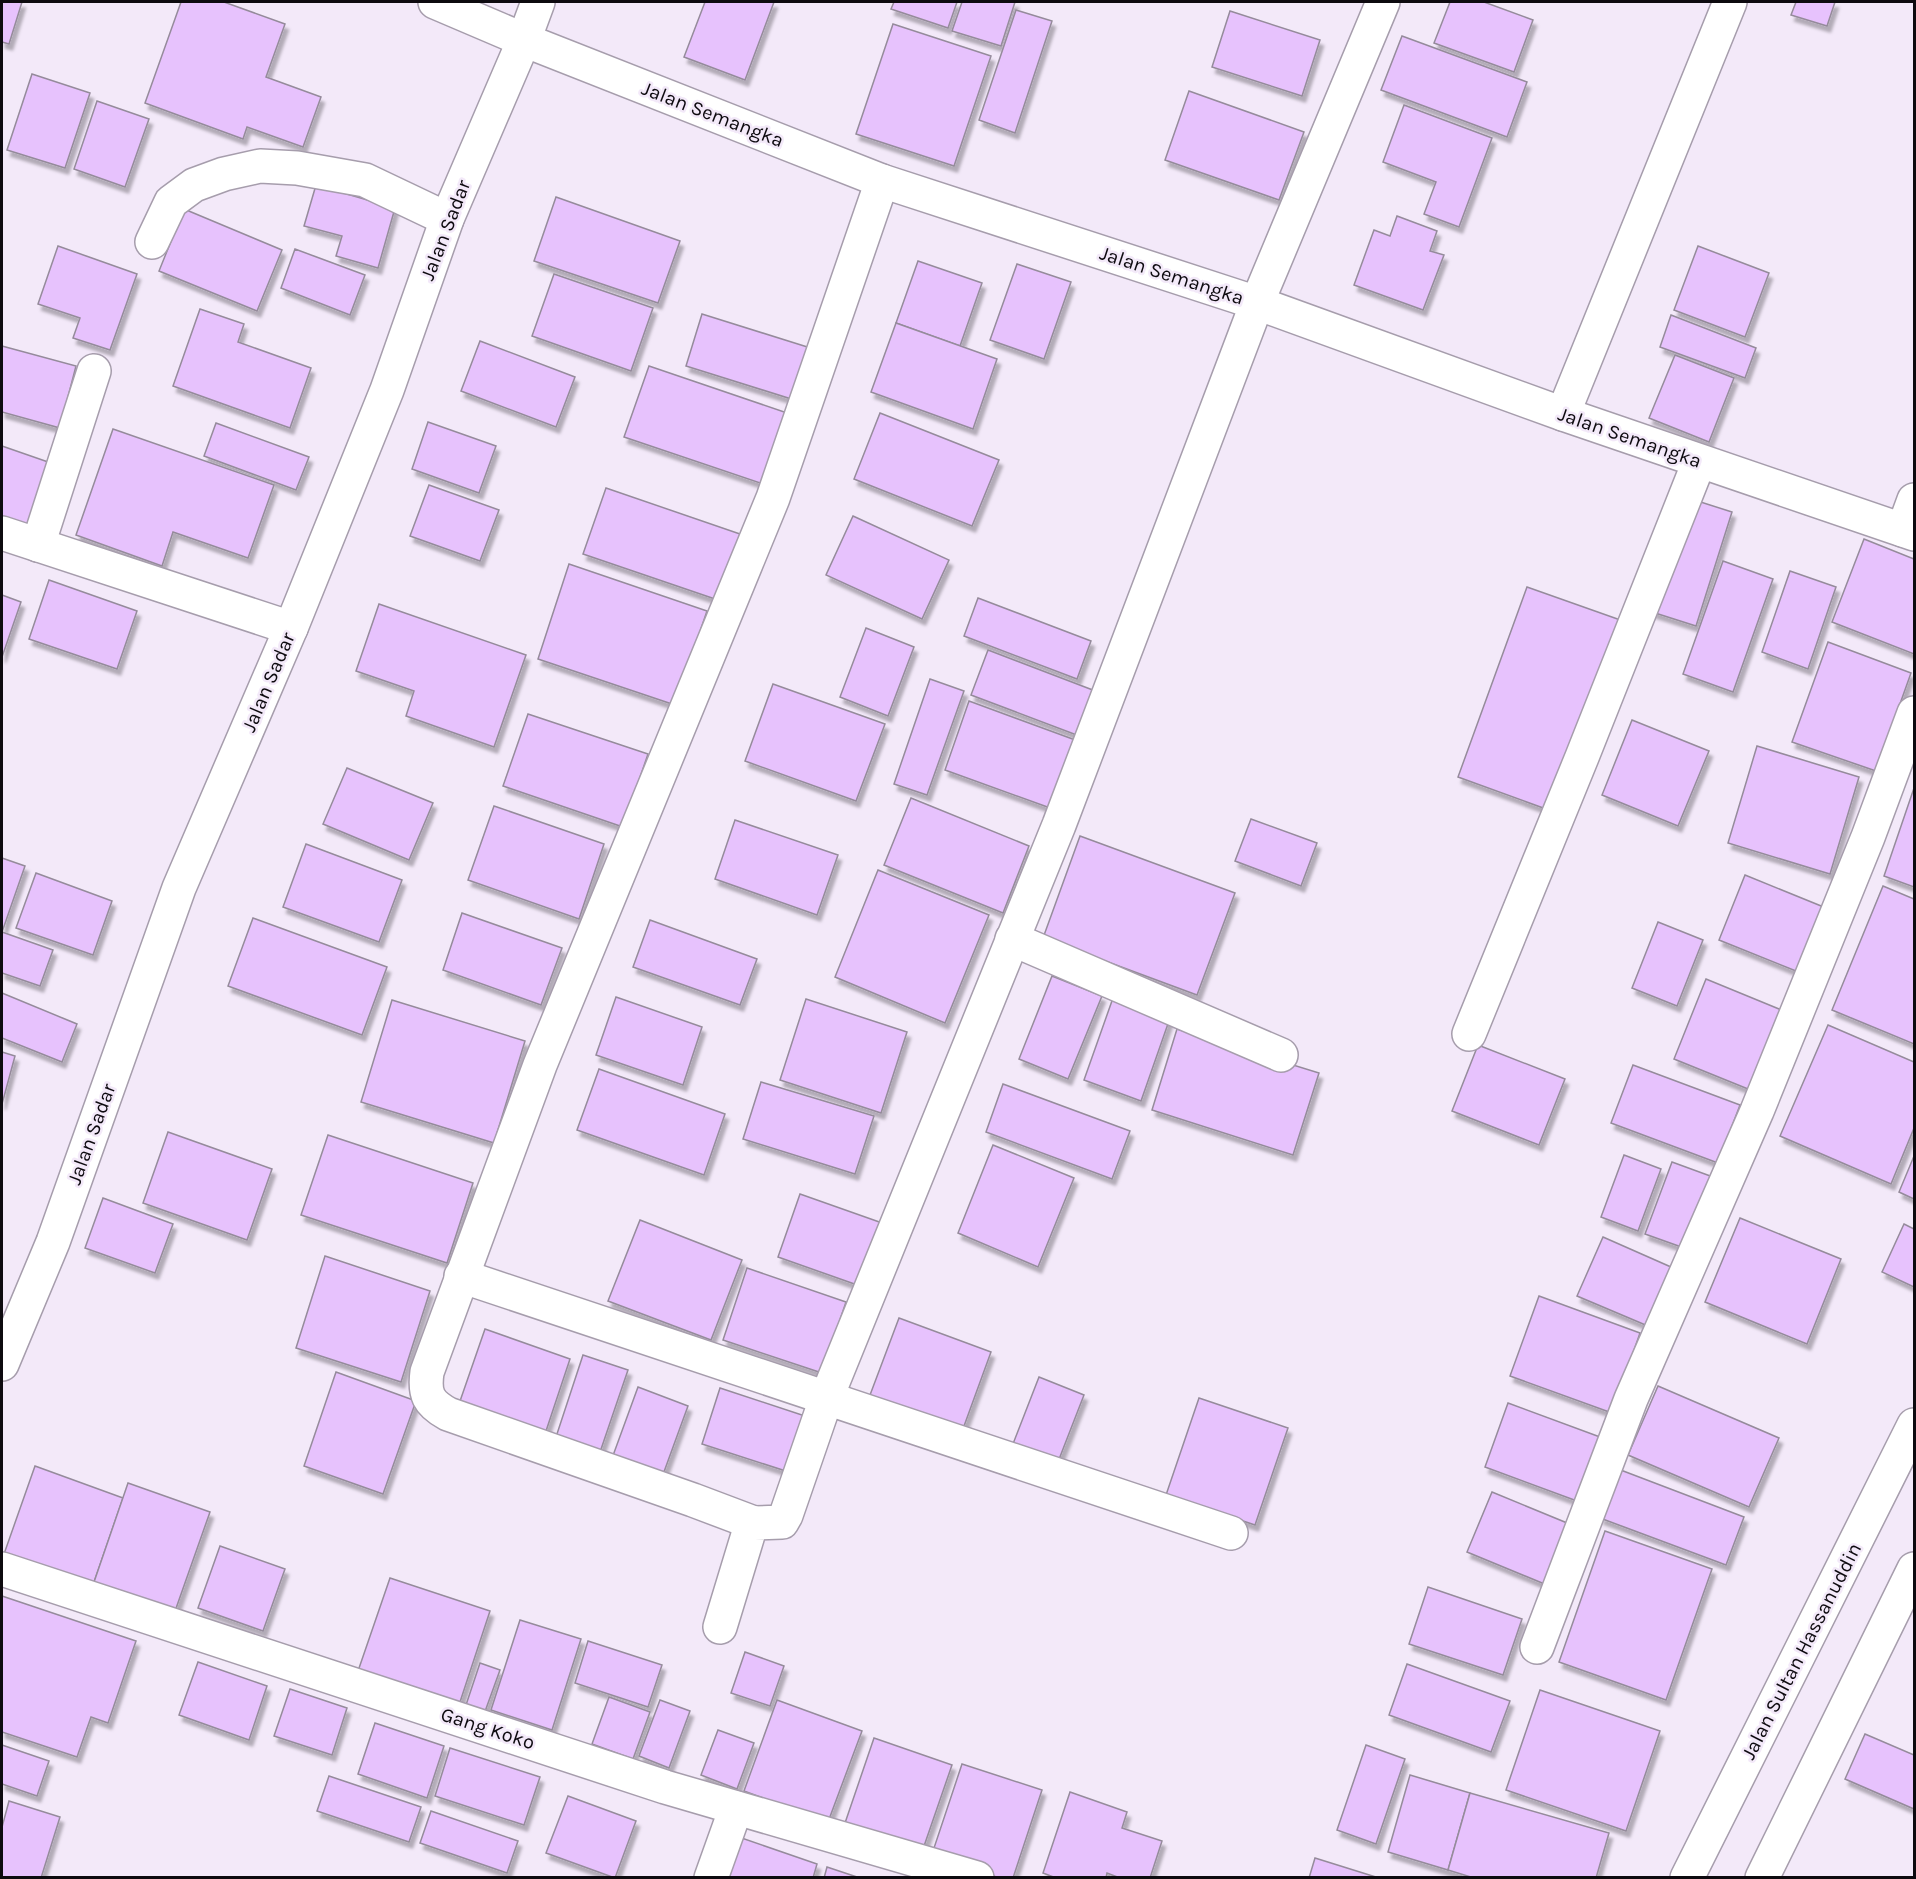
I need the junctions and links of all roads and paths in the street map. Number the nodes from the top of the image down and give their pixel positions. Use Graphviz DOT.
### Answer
graph roads {
  1 [pos="435,2"];
  2 [pos="538,2"];
  3 [pos="1383,2"];
  4 [pos="1730,2"];
  5 [pos="524,40"];
  6 [pos="882,181"];
  7 [pos="447,219"];
  8 [pos="152,242"];
  9 [pos="1257,303"];
  10 [pos="94,371"];
  11 [pos="1563,414"];
  12 [pos="1700,462"];
  13 [pos="1911,521"];
  14 [pos="2,533"];
  15 [pos="38,545"];
  16 [pos="291,628"];
  17 [pos="1914,713"];
  18 [pos="1012,939"];
  19 [pos="1469,1034"];
  20 [pos="1281,1055"];
  21 [pos="461,1276"];
  22 [pos="2,1364"];
  23 [pos="826,1399"];
  24 [pos="1914,1425"];
  25 [pos="754,1523"];
  26 [pos="1231,1533"];
  27 [pos="2,1569"];
  28 [pos="1914,1569"];
  29 [pos="720,1627"];
  30 [pos="1537,1647"];
  31 [pos="736,1808"];
  32 [pos="711,1878"];
  33 [pos="977,1878"];
  34 [pos="1687,1878"];
  35 [pos="1762,1878"];
  1 -- 5 [label="street, Jalan Semangka"];
  2 -- 5 [label="street, Jalan Sadar"];
  3 -- 9 [label="street"];
  4 -- 11 [label="street"];
  5 -- 6 [label="street, Jalan Semangka"];
  5 -- 7 [label="street, Jalan Sadar"];
  6 -- 9 [label="street, Jalan Semangka"];
  6 -- 21 [label="street"];
  7 -- 8 [label="street"];
  7 -- 16 [label="street, Jalan Sadar"];
  9 -- 11 [label="street, Jalan Semangka"];
  9 -- 18 [label="street"];
  10 -- 15 [label="street"];
  11 -- 12 [label="street, Jalan Semangka"];
  12 -- 13 [label="street, Jalan Semangka"];
  12 -- 19 [label="street"];
  14 -- 15 [label="street"];
  15 -- 16 [label="street"];
  16 -- 22 [label="street, Jalan Sadar"];
  17 -- 30 [label="street"];
  18 -- 20 [label="street"];
  18 -- 23 [label="street"];
  21 -- 23 [label="street"];
  21 -- 25 [label="street"];
  23 -- 25 [label="street"];
  23 -- 26 [label="street"];
  24 -- 34 [label="street, Jalan Sultan Hassanuddin"];
  25 -- 29 [label="street"];
  27 -- 31 [label="street, Gang Koko"];
  28 -- 35 [label="street"];
  31 -- 32 [label="street"];
  31 -- 33 [label="street, Gang Koko"];
}
